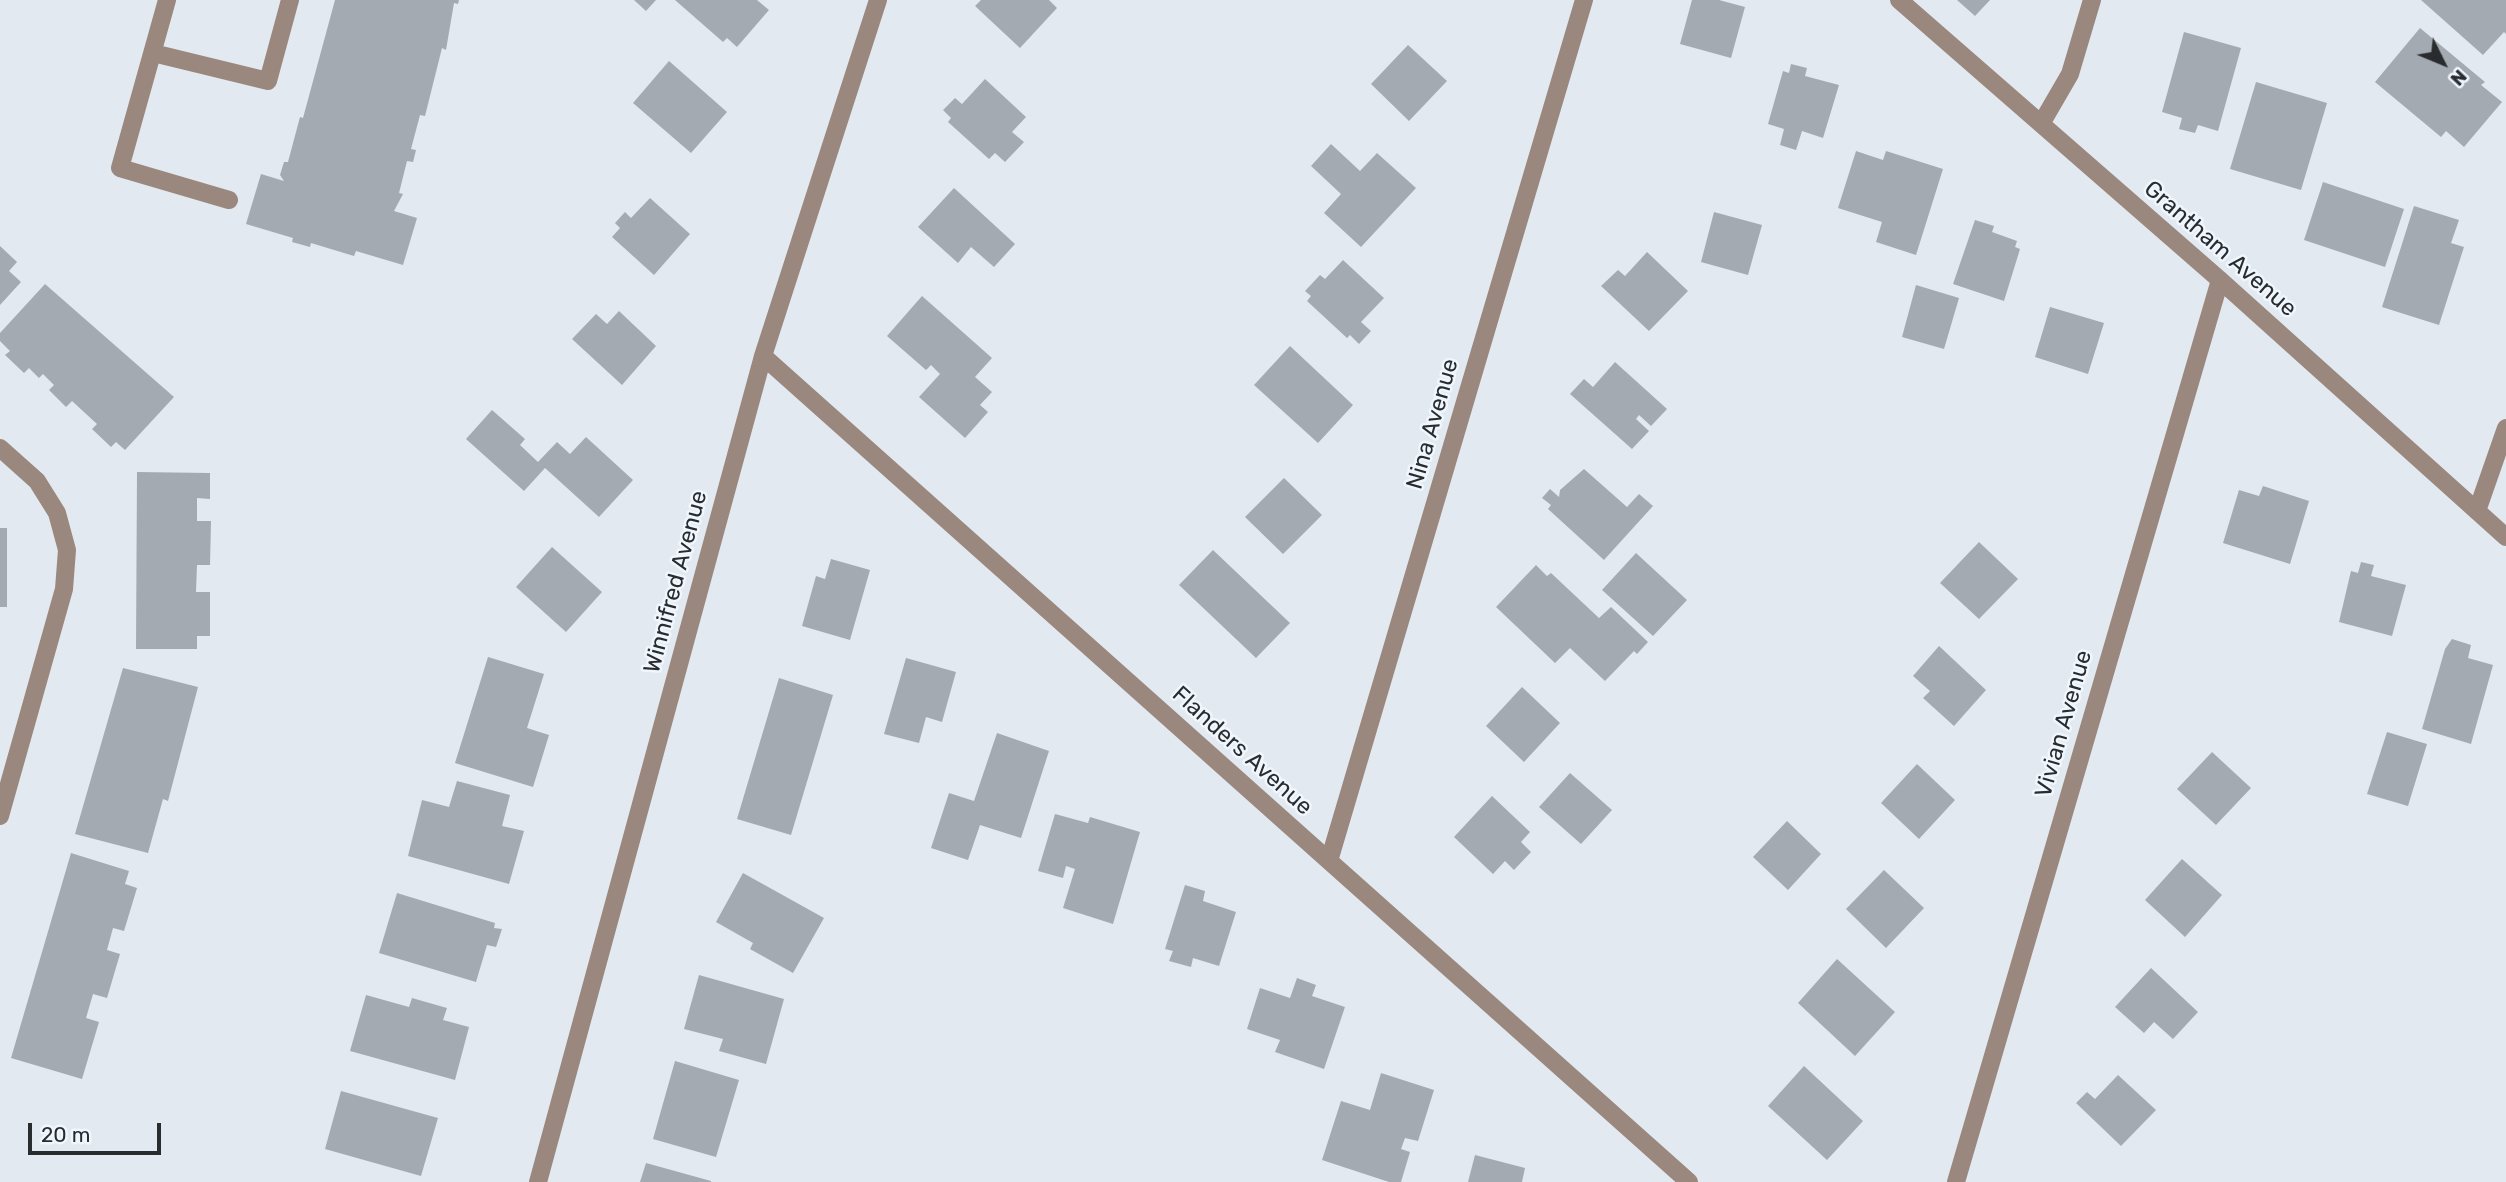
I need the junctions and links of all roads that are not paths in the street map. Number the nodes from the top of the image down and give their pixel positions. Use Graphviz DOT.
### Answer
graph roads {
  1 [pos="167,0"];
  2 [pos="290,0"];
  3 [pos="878,0"];
  4 [pos="1584,0"];
  5 [pos="1899,0"];
  6 [pos="2092,0"];
  7 [pos="153,53"];
  8 [pos="2040,124"];
  9 [pos="229,200"];
  10 [pos="2220,280"];
  11 [pos="763,356"];
  12 [pos="2506,428"];
  13 [pos="0,448"];
  14 [pos="2477,511"];
  15 [pos="2506,537"];
  16 [pos="0,816"];
  17 [pos="1329,861"];
  18 [pos="538,1182"];
  19 [pos="1689,1182"];
  20 [pos="1956,1182"];
  1 -- 7 [label="street"];
  2 -- 7 [label="street"];
  3 -- 11 [label="street, Winnifred Avenue"];
  4 -- 17 [label="street, Nina Avenue"];
  5 -- 8 [label="street, Grantham Avenue"];
  6 -- 8 [label="street"];
  7 -- 9 [label="street"];
  8 -- 10 [label="street, Grantham Avenue"];
  10 -- 14 [label="street, Grantham Avenue"];
  10 -- 20 [label="street, Vivian Avenue"];
  11 -- 17 [label="street, Flanders Avenue"];
  11 -- 18 [label="street, Winnifred Avenue"];
  12 -- 14 [label="street"];
  13 -- 16 [label="street"];
  14 -- 15 [label="street, Grantham Avenue"];
  17 -- 19 [label="street, Flanders Avenue"];
}
